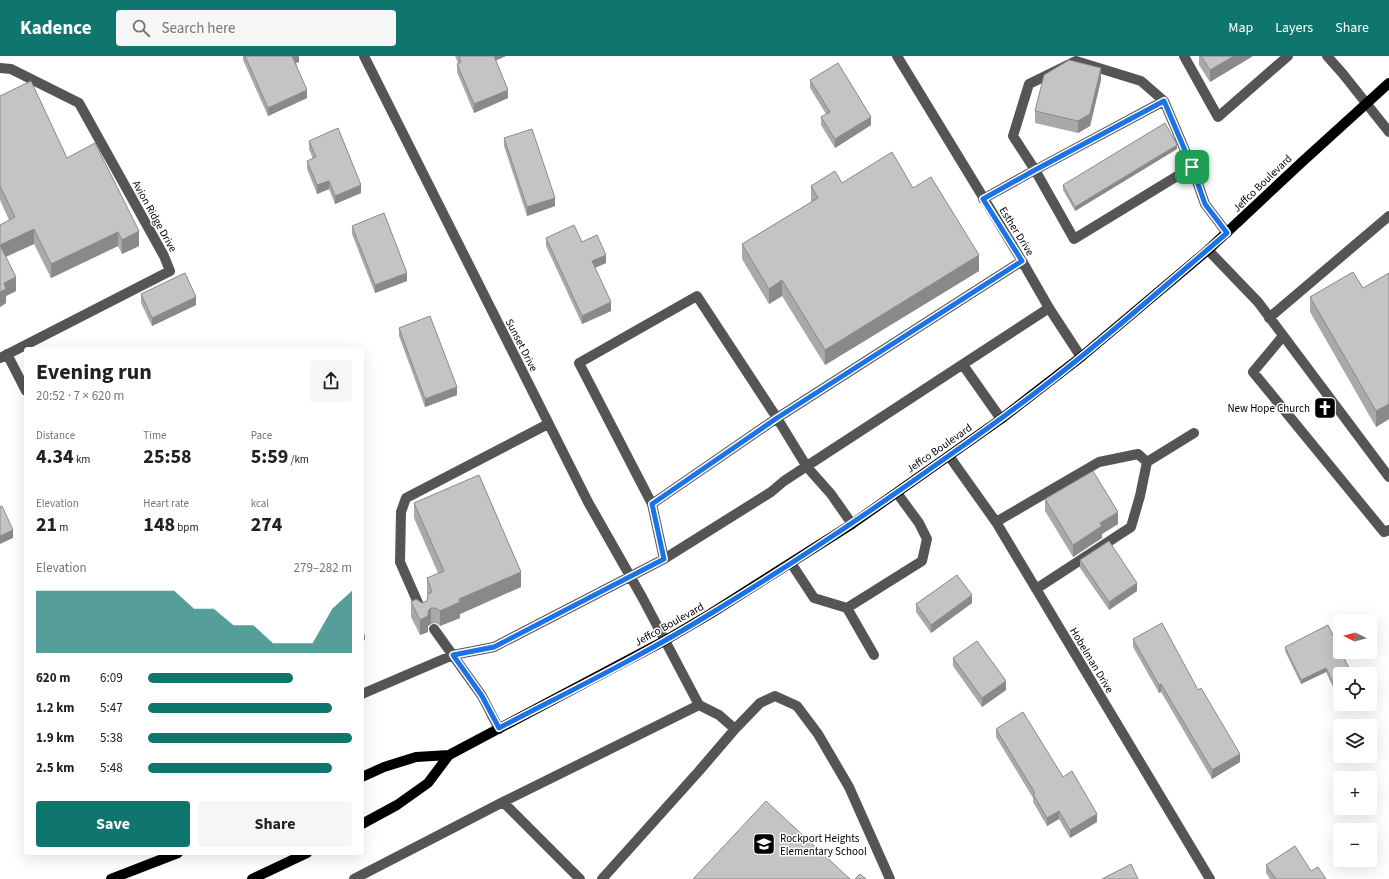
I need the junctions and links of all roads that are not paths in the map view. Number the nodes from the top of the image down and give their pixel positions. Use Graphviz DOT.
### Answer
graph roads {
  1 [pos="364,56"];
  2 [pos="896,56"];
  3 [pos="1184,56"];
  4 [pos="1288,56"];
  5 [pos="1327,56"];
  6 [pos="0,68"];
  7 [pos="1389,83"];
  8 [pos="1164,101"];
  9 [pos="1366,104"];
  10 [pos="1389,132"];
  11 [pos="1192,167"];
  12 [pos="1035,170"];
  13 [pos="983,199"];
  14 [pos="1389,216"];
  15 [pos="1227,233"];
  16 [pos="1208,250"];
  17 [pos="1022,261"];
  18 [pos="1049,308"];
  19 [pos="1269,318"];
  20 [pos="1283,336"];
  21 [pos="4,356"];
  22 [pos="1081,357"];
  23 [pos="963,365"];
  24 [pos="24,388"];
  25 [pos="777,418"];
  26 [pos="1001,419"];
  27 [pos="548,424"];
  28 [pos="1194,433"];
  29 [pos="949,456"];
  30 [pos="1147,462"];
  31 [pos="807,467"];
  32 [pos="1389,477"];
  33 [pos="897,493"];
  34 [pos="652,504"];
  35 [pos="996,522"];
  36 [pos="852,524"];
  37 [pos="1389,530"];
  38 [pos="664,559"];
  39 [pos="791,563"];
  40 [pos="630,576"];
  41 [pos="1036,589"];
  42 [pos="847,608"];
  43 [pos="422,612"];
  44 [pos="434,629"];
  45 [pos="664,641"];
  46 [pos="453,655"];
  47 [pos="874,655"];
  48 [pos="364,693"];
  49 [pos="699,705"];
  50 [pos="499,728"];
  51 [pos="735,729"];
  52 [pos="449,755"];
  53 [pos="364,776"];
  54 [pos="502,802"];
  55 [pos="364,823"];
  56 [pos="173,855"];
  57 [pos="303,855"];
  58 [pos="111,879"];
  59 [pos="252,879"];
  60 [pos="354,879"];
  61 [pos="580,879"];
  62 [pos="602,879"];
  63 [pos="890,879"];
  64 [pos="1210,879"];
  1 -- 27 [label="street, Sunset Drive"];
  2 -- 13 [label="street, Esther Drive"];
  3 -- 4 [label="street"];
  5 -- 9 [label="street"];
  6 -- 21 [label="street, Avion Ridge Drive"];
  7 -- 9 [label="main road, Jeffco Boulevard"];
  8 -- 11 [label="street"];
  8 -- 12 [label="street"];
  8 -- 12 [label="street"];
  9 -- 10 [label="street"];
  9 -- 15 [label="main road, Jeffco Boulevard"];
  11 -- 12 [label="street"];
  11 -- 15 [label="street"];
  12 -- 13 [label="street"];
  13 -- 17 [label="street, Esther Drive"];
  14 -- 19 [label="street"];
  15 -- 16 [label="main road, Jeffco Boulevard"];
  16 -- 19 [label="street"];
  16 -- 22 [label="main road, Jeffco Boulevard"];
  17 -- 18 [label="street, Esther Drive"];
  17 -- 25 [label="street"];
  18 -- 22 [label="street, Esther Drive"];
  18 -- 23 [label="street"];
  19 -- 20 [label="street"];
  20 -- 32 [label="street"];
  20 -- 37 [label="street"];
  21 -- 24 [label="street"];
  22 -- 26 [label="main road, Jeffco Boulevard"];
  23 -- 26 [label="street"];
  23 -- 31 [label="street"];
  25 -- 31 [label="street"];
  25 -- 34 [label="street"];
  25 -- 34 [label="street"];
  26 -- 29 [label="main road, Jeffco Boulevard"];
  27 -- 40 [label="street, Sunset Drive"];
  27 -- 43 [label="street"];
  28 -- 30 [label="street"];
  29 -- 33 [label="main road, Jeffco Boulevard"];
  29 -- 35 [label="street, Hobelman Drive"];
  30 -- 35 [label="street"];
  30 -- 41 [label="street"];
  31 -- 36 [label="street"];
  31 -- 38 [label="street"];
  33 -- 36 [label="main road, Jeffco Boulevard"];
  33 -- 42 [label="street"];
  34 -- 38 [label="street"];
  35 -- 41 [label="street, Hobelman Drive"];
  36 -- 39 [label="main road, Jeffco Boulevard"];
  38 -- 40 [label="street"];
  39 -- 42 [label="street"];
  39 -- 45 [label="main road, Jeffco Boulevard"];
  40 -- 45 [label="street, Sunset Drive"];
  40 -- 46 [label="street"];
  41 -- 64 [label="street, Hobelman Drive"];
  42 -- 47 [label="street"];
  44 -- 46 [label="street"];
  45 -- 49 [label="street, Sunset Drive"];
  45 -- 50 [label="main road, Jeffco Boulevard"];
  46 -- 48 [label="street"];
  46 -- 50 [label="street"];
  49 -- 51 [label="street"];
  49 -- 54 [label="street"];
  50 -- 52 [label="main road, Jeffco Boulevard"];
  51 -- 62 [label="street"];
  51 -- 63 [label="street"];
  52 -- 53 [label="main road, Jeffco Boulevard"];
  52 -- 55 [label="main road, Jeffco Boulevard"];
  54 -- 60 [label="street"];
  54 -- 61 [label="street"];
  56 -- 58 [label="main road"];
  57 -- 59 [label="main road"];
}
